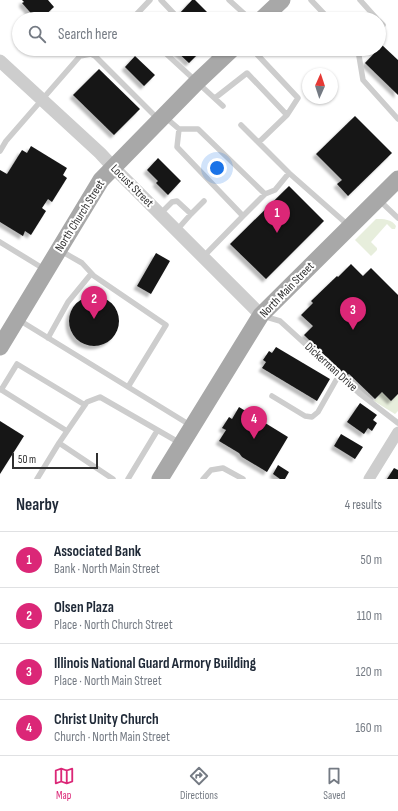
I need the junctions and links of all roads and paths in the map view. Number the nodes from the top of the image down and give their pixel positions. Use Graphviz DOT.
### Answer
graph roads {
  1 [pos="150,0"];
  2 [pos="161,0"];
  3 [pos="229,0"];
  4 [pos="282,0"];
  5 [pos="311,0"];
  6 [pos="360,0"];
  7 [pos="139,12"];
  8 [pos="172,12"];
  9 [pos="242,12"];
  10 [pos="269,12"];
  11 [pos="322,12"];
  12 [pos="371,12"];
  13 [pos="80,56"];
  14 [pos="96,56"];
  15 [pos="169,56"];
  16 [pos="213,56"];
  17 [pos="259,56"];
  18 [pos="359,56"];
  19 [pos="0,61"];
  20 [pos="197,82"];
  21 [pos="215,98"];
  22 [pos="42,99"];
  23 [pos="223,106"];
  24 [pos="287,115"];
  25 [pos="162,118"];
  26 [pos="398,119"];
  27 [pos="241,125"];
  28 [pos="179,129"];
  29 [pos="259,142"];
  30 [pos="0,151"];
  31 [pos="113,167"];
  32 [pos="289,173"];
  33 [pos="398,179"];
  34 [pos="265,194"];
  35 [pos="378,198"];
  36 [pos="204,202"];
  37 [pos="160,214"];
  38 [pos="191,214"];
  39 [pos="243,216"];
  40 [pos="398,218"];
  41 [pos="350,226"];
  42 [pos="176,231"];
  43 [pos="0,242"];
  44 [pos="59,250"];
  45 [pos="203,257"];
  46 [pos="46,271"];
  47 [pos="91,274"];
  48 [pos="261,315"];
  49 [pos="17,319"];
  50 [pos="3,337"];
  51 [pos="48,338"];
  52 [pos="339,375"];
  53 [pos="128,387"];
  54 [pos="0,390"];
  55 [pos="272,396"];
  56 [pos="84,405"];
  57 [pos="398,423"];
  58 [pos="193,427"];
  59 [pos="68,431"];
  60 [pos="157,431"];
  61 [pos="398,432"];
  62 [pos="59,443"];
  63 [pos="182,444"];
  64 [pos="37,479"];
  65 [pos="113,479"];
  66 [pos="128,479"];
  67 [pos="160,479"];
  68 [pos="203,479"];
  69 [pos="243,479"];
  70 [pos="369,479"];
  1 -- 7 [label="lane"];
  2 -- 8 [label="lane"];
  3 -- 9 [label="lane"];
  4 -- 10 [label="main road"];
  5 -- 11 [label="lane"];
  6 -- 12 [label="lane"];
  13 -- 22 [label="lane"];
  14 -- 25 [label="lane"];
  15 -- 20 [label="lane"];
  16 -- 20 [label="main road, North Church Street"];
  17 -- 24 [label="lane"];
  18 -- 26 [label="lane"];
  19 -- 22 [label="street, Locust Street"];
  20 -- 21 [label="lane"];
  20 -- 25 [label="main road, North Church Street"];
  21 -- 23 [label="lane"];
  21 -- 24 [label="lane"];
  22 -- 30 [label="lane"];
  22 -- 31 [label="street, Locust Street"];
  24 -- 29 [label="lane"];
  25 -- 28 [label="lane"];
  25 -- 31 [label="main road, North Church Street"];
  27 -- 29 [label="lane"];
  28 -- 34 [label="lane"];
  28 -- 39 [label="lane"];
  29 -- 32 [label="lane"];
  31 -- 37 [label="street, Locust Street"];
  31 -- 44 [label="main road, North Church Street"];
  32 -- 34 [label="lane"];
  32 -- 41 [label="lane"];
  33 -- 35 [label="main road, North Main Street"];
  34 -- 39 [label="lane"];
  35 -- 40 [label="lane"];
  35 -- 41 [label="main road, North Main Street"];
  36 -- 38 [label="lane"];
  37 -- 38 [label="lane"];
  37 -- 42 [label="street, Locust Street"];
  38 -- 42 [label="lane"];
  39 -- 45 [label="lane"];
  41 -- 48 [label="main road, North Main Street"];
  42 -- 45 [label="street, Locust Street"];
  43 -- 46 [label="lane"];
  44 -- 46 [label="main road, North Church Street"];
  44 -- 47 [label="lane"];
  45 -- 48 [label="street, Locust Street"];
  46 -- 49 [label="main road, North Church Street"];
  47 -- 51 [label="lane"];
  47 -- 53 [label="lane"];
  48 -- 52 [label="lane, Dickerman Drive"];
  48 -- 58 [label="main road, North Main Street"];
  49 -- 50 [label="main road, North Church Street"];
  49 -- 51 [label="lane"];
  51 -- 53 [label="lane"];
  52 -- 55 [label="lane"];
  52 -- 57 [label="lane, Dickerman Drive"];
  53 -- 58 [label="lane"];
  54 -- 56 [label="lane"];
  54 -- 59 [label="lane"];
  56 -- 59 [label="lane"];
  56 -- 60 [label="lane"];
  58 -- 63 [label="main road, North Main Street"];
  59 -- 62 [label="lane"];
  60 -- 63 [label="lane"];
  60 -- 66 [label="lane"];
  61 -- 70 [label="street"];
  62 -- 64 [label="lane"];
  62 -- 65 [label="lane"];
  63 -- 67 [label="main road, North Main Street"];
  68 -- 69 [label="lane"];
}
